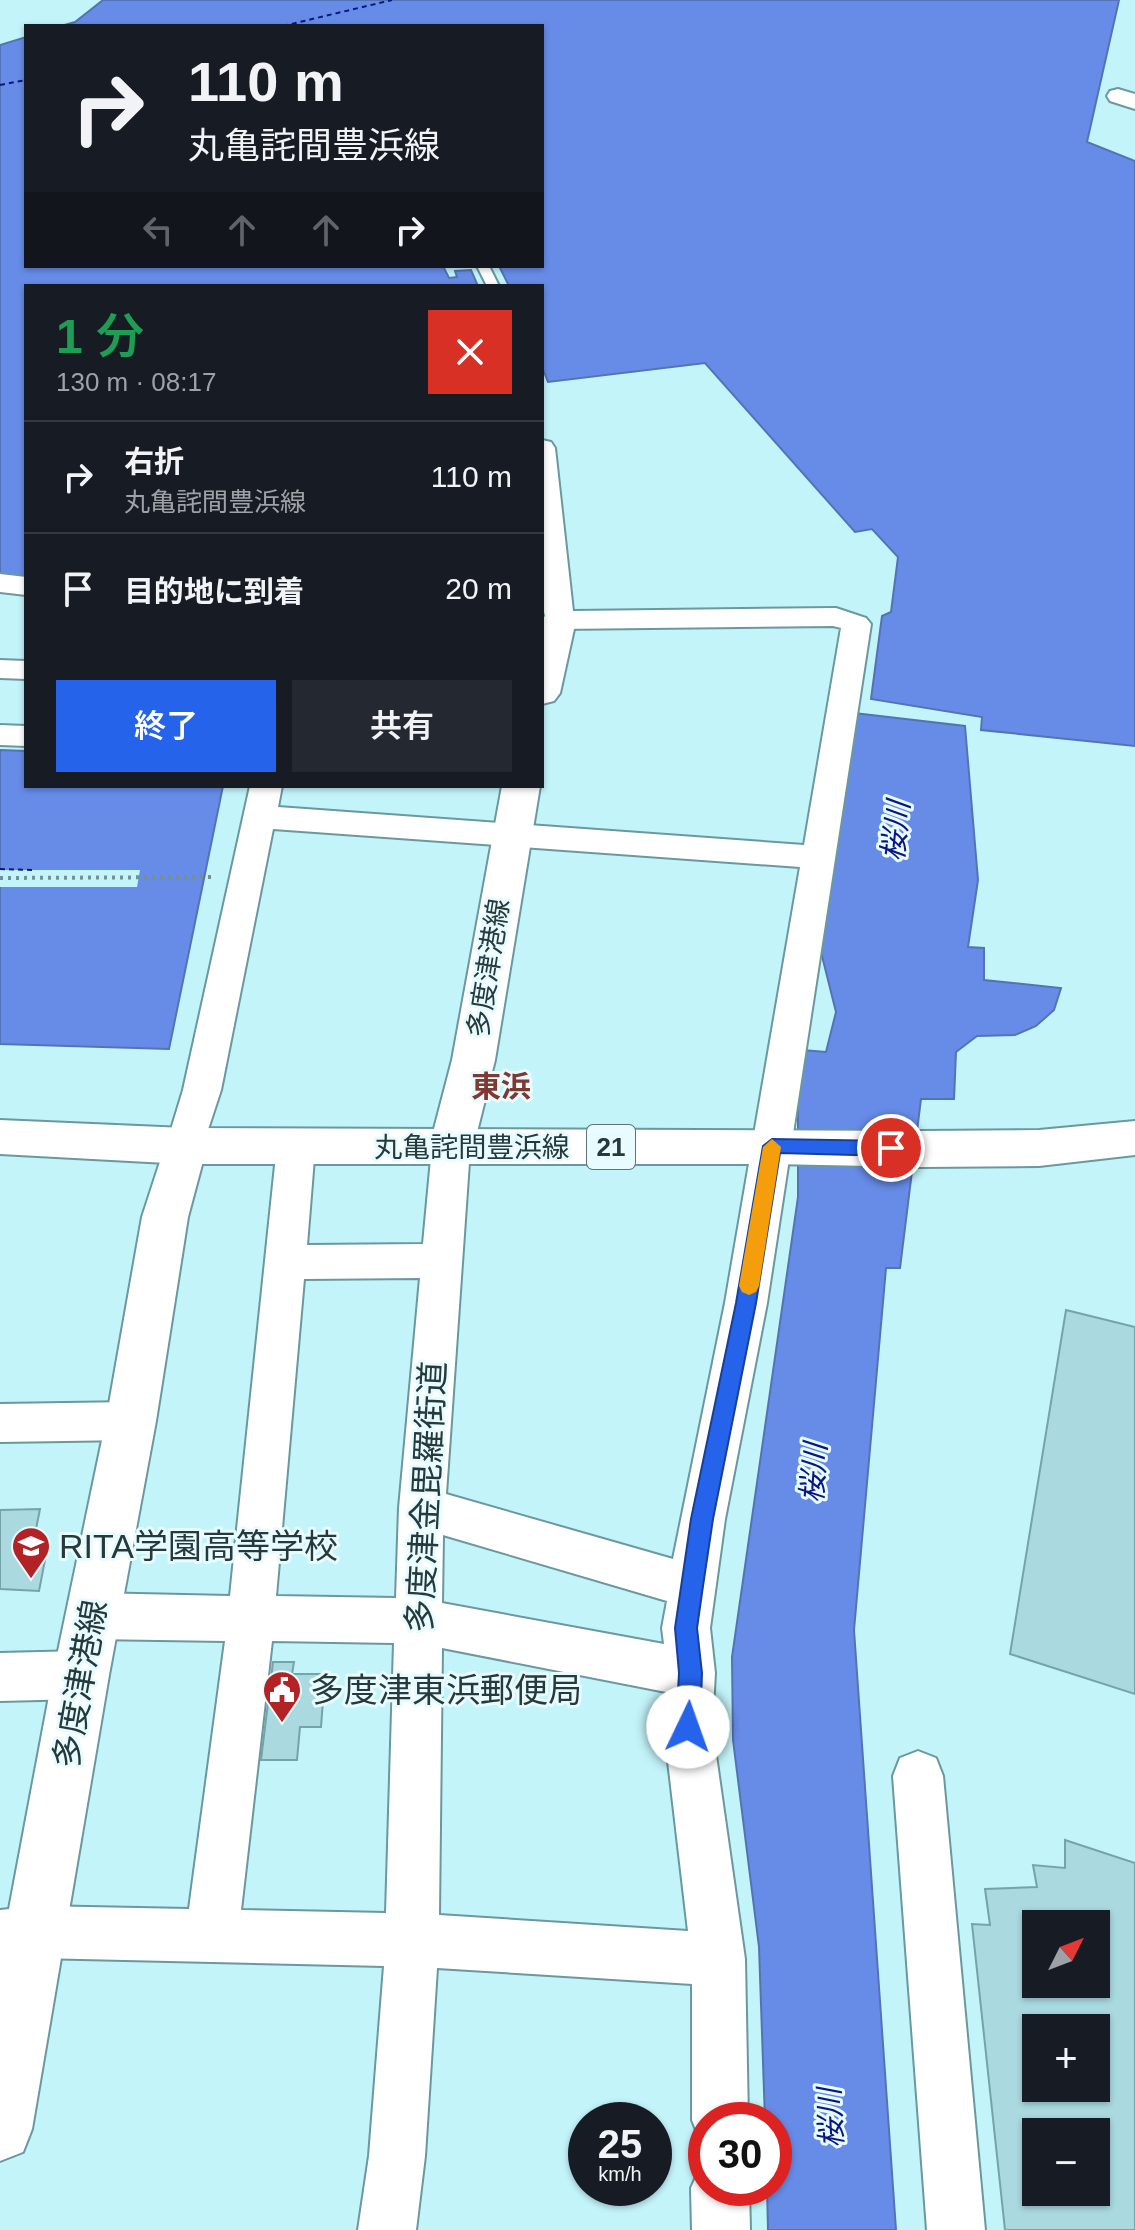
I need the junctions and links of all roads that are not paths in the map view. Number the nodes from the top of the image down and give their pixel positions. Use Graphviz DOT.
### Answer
graph roads {
  1 [pos="544,491"];
  2 [pos="0,583"];
  3 [pos="24,586"];
  4 [pos="550,621"];
  5 [pos="0,669"];
  6 [pos="24,670"];
  7 [pos="544,675"];
  8 [pos="0,735"];
  9 [pos="24,736"];
  10 [pos="521,788"];
  11 [pos="263,801"];
  12 [pos="509,837"];
  13 [pos="819,857"];
  14 [pos="0,1137"];
  15 [pos="1135,1138"];
  16 [pos="185,1146"];
  17 [pos="296,1146"];
  18 [pos="772,1146"];
  19 [pos="451,1148"];
  20 [pos="442,1261"];
  21 [pos="285,1262"];
  22 [pos="131,1421"];
  23 [pos="0,1423"];
  24 [pos="422,1508"];
  25 [pos="692,1586"];
  26 [pos="92,1616"];
  27 [pos="251,1618"];
  28 [pos="417,1621"];
  29 [pos="691,1673"];
  30 [pos="81,1675"];
  31 [pos="0,1677"];
  32 [pos="918,1776"];
  33 [pos="18,1934"];
  34 [pos="212,1936"];
  35 [pos="412,1940"];
  36 [pos="718,1959"];
  37 [pos="720,2102"];
  38 [pos="0,2129"];
  39 [pos="720,2206"];
  40 [pos="387,2230"];
  41 [pos="721,2230"];
  42 [pos="956,2230"];
  1 -- 4 [label="street"];
  2 -- 3 [label="street"];
  4 -- 7 [label="main road"];
  4 -- 13 [label="street"];
  5 -- 6 [label="street"];
  8 -- 9 [label="street"];
  10 -- 12 [label="main road, 多度津港線"];
  11 -- 12 [label="street"];
  11 -- 16 [label="street"];
  12 -- 13 [label="street"];
  12 -- 19 [label="main road, 多度津港線"];
  13 -- 18 [label="street"];
  14 -- 16 [label="main road, 丸亀詫間豊浜線 / 21"];
  15 -- 18 [label="main road, 丸亀詫間豊浜線 / 21"];
  16 -- 17 [label="main road, 丸亀詫間豊浜線 / 21"];
  16 -- 22 [label="main road, 多度津港線"];
  17 -- 19 [label="main road, 丸亀詫間豊浜線 / 21"];
  17 -- 21 [label="street"];
  18 -- 19 [label="main road, 丸亀詫間豊浜線 / 21"];
  18 -- 25 [label="street"];
  19 -- 20 [label="street, 多度津金毘羅街道"];
  20 -- 21 [label="street"];
  20 -- 24 [label="street, 多度津金毘羅街道"];
  21 -- 27 [label="street"];
  22 -- 23 [label="street"];
  22 -- 26 [label="main road, 多度津港線"];
  24 -- 25 [label="street"];
  24 -- 28 [label="street, 多度津金毘羅街道"];
  25 -- 29 [label="street"];
  26 -- 27 [label="street"];
  26 -- 30 [label="main road, 多度津港線"];
  27 -- 28 [label="street"];
  27 -- 34 [label="street"];
  28 -- 29 [label="street"];
  28 -- 35 [label="street, 多度津金毘羅街道"];
  29 -- 36 [label="street"];
  30 -- 31 [label="street"];
  30 -- 33 [label="main road, 多度津港線"];
  32 -- 42 [label="street"];
  33 -- 34 [label="street"];
  33 -- 38 [label="main road, 多度津港線"];
  34 -- 35 [label="street"];
  35 -- 36 [label="street"];
  35 -- 40 [label="street, 多度津金毘羅街道"];
  36 -- 37 [label="street"];
  39 -- 41 [label="street"];
}
